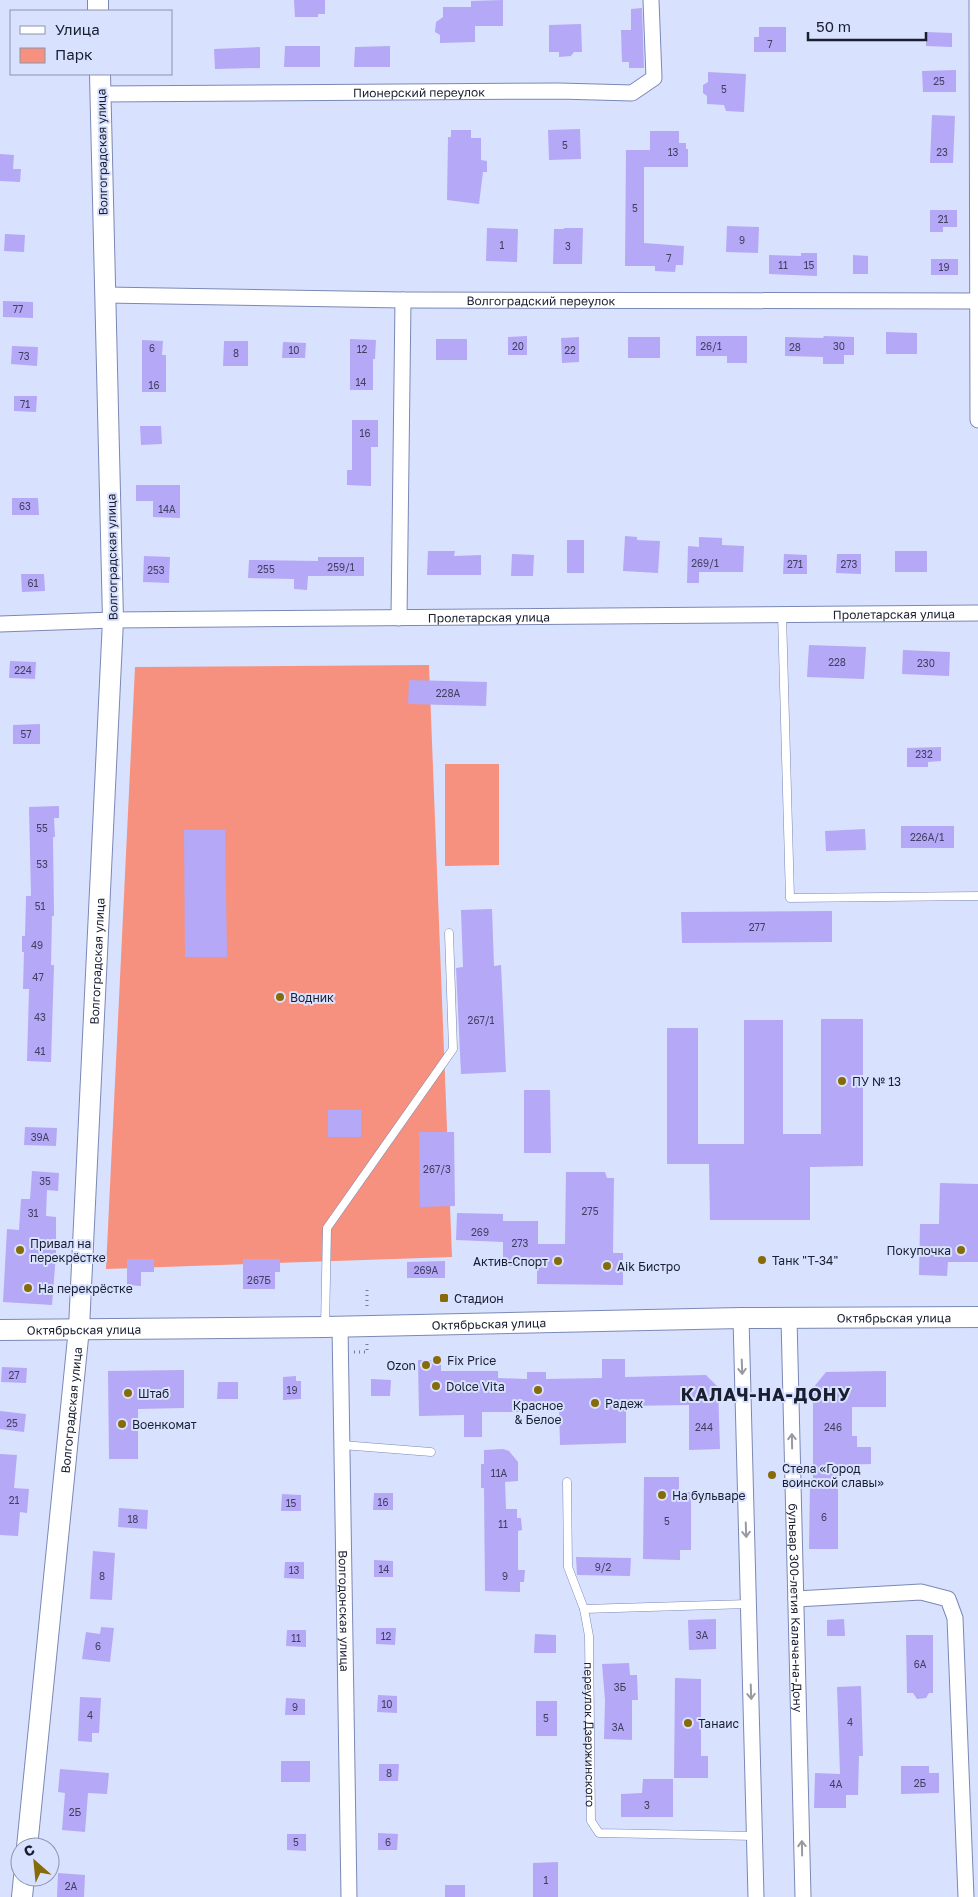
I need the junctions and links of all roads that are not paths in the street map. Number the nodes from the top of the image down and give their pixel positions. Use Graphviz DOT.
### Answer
graph roads {
  1 [pos="651,0"];
  2 [pos="977,0"];
  3 [pos="100,75"];
  4 [pos="100,94"];
  5 [pos="105,295"];
  6 [pos="403,300"];
  7 [pos="978,301"];
  8 [pos="978,420"];
  9 [pos="978,613"];
  10 [pos="782,614"];
  11 [pos="399,618"];
  12 [pos="114,620"];
  13 [pos="0,624"];
  14 [pos="978,896"];
  15 [pos="449,933"];
  16 [pos="978,1317"];
  17 [pos="741,1318"];
  18 [pos="789,1318"];
  19 [pos="333,1326"];
  20 [pos="79,1328"];
  21 [pos="0,1330"];
  22 [pos="342,1445"];
  23 [pos="431,1452"];
  24 [pos="567,1482"];
  25 [pos="796,1599"];
  26 [pos="748,1604"];
  27 [pos="584,1608"];
  28 [pos="754,1836"];
  29 [pos="28,1837"];
  30 [pos="349,1897"];
  31 [pos="756,1897"];
  32 [pos="803,1897"];
  33 [pos="966,1897"];
  1 -- 4 [label="street, Пионерский переулок"];
  2 -- 7 [label="street"];
  3 -- 4 [label="street, Волгоградская улица"];
  4 -- 5 [label="street, Волгоградская улица"];
  5 -- 6 [label="street, Волгоградский переулок"];
  5 -- 12 [label="street, Волгоградская улица"];
  6 -- 7 [label="street, Волгоградский переулок"];
  6 -- 11 [label="street"];
  7 -- 8 [label="street"];
  9 -- 10 [label="street, Пролетарская улица"];
  10 -- 11 [label="street, Пролетарская улица"];
  10 -- 14 [label="lane"];
  11 -- 12 [label="street, Пролетарская улица"];
  12 -- 13 [label="street, Пролетарская улица"];
  12 -- 20 [label="street, Волгоградская улица"];
  15 -- 19 [label="lane"];
  16 -- 18 [label="street, Октябрьская улица"];
  17 -- 18 [label="street, Октябрьская улица"];
  17 -- 19 [label="street, Октябрьская улица"];
  17 -- 26 [label="street, one-way"];
  25 -- 18 [label="street, бульвар 300-летия Калача-на-Дону, one-way"];
  19 -- 20 [label="street, Октябрьская улица"];
  19 -- 22 [label="street, Волгодонская улица"];
  20 -- 21 [label="street, Октябрьская улица"];
  20 -- 29 [label="street, Волгоградская улица"];
  22 -- 23 [label="lane"];
  22 -- 30 [label="street, Волгодонская улица"];
  24 -- 27 [label="lane, переулок Дзержинского"];
  32 -- 25 [label="street, бульвар 300-летия Калача-на-Дону, one-way"];
  25 -- 33 [label="street"];
  26 -- 27 [label="lane"];
  26 -- 28 [label="street, one-way"];
  27 -- 28 [label="lane, переулок Дзержинского"];
  28 -- 31 [label="street"];
}
